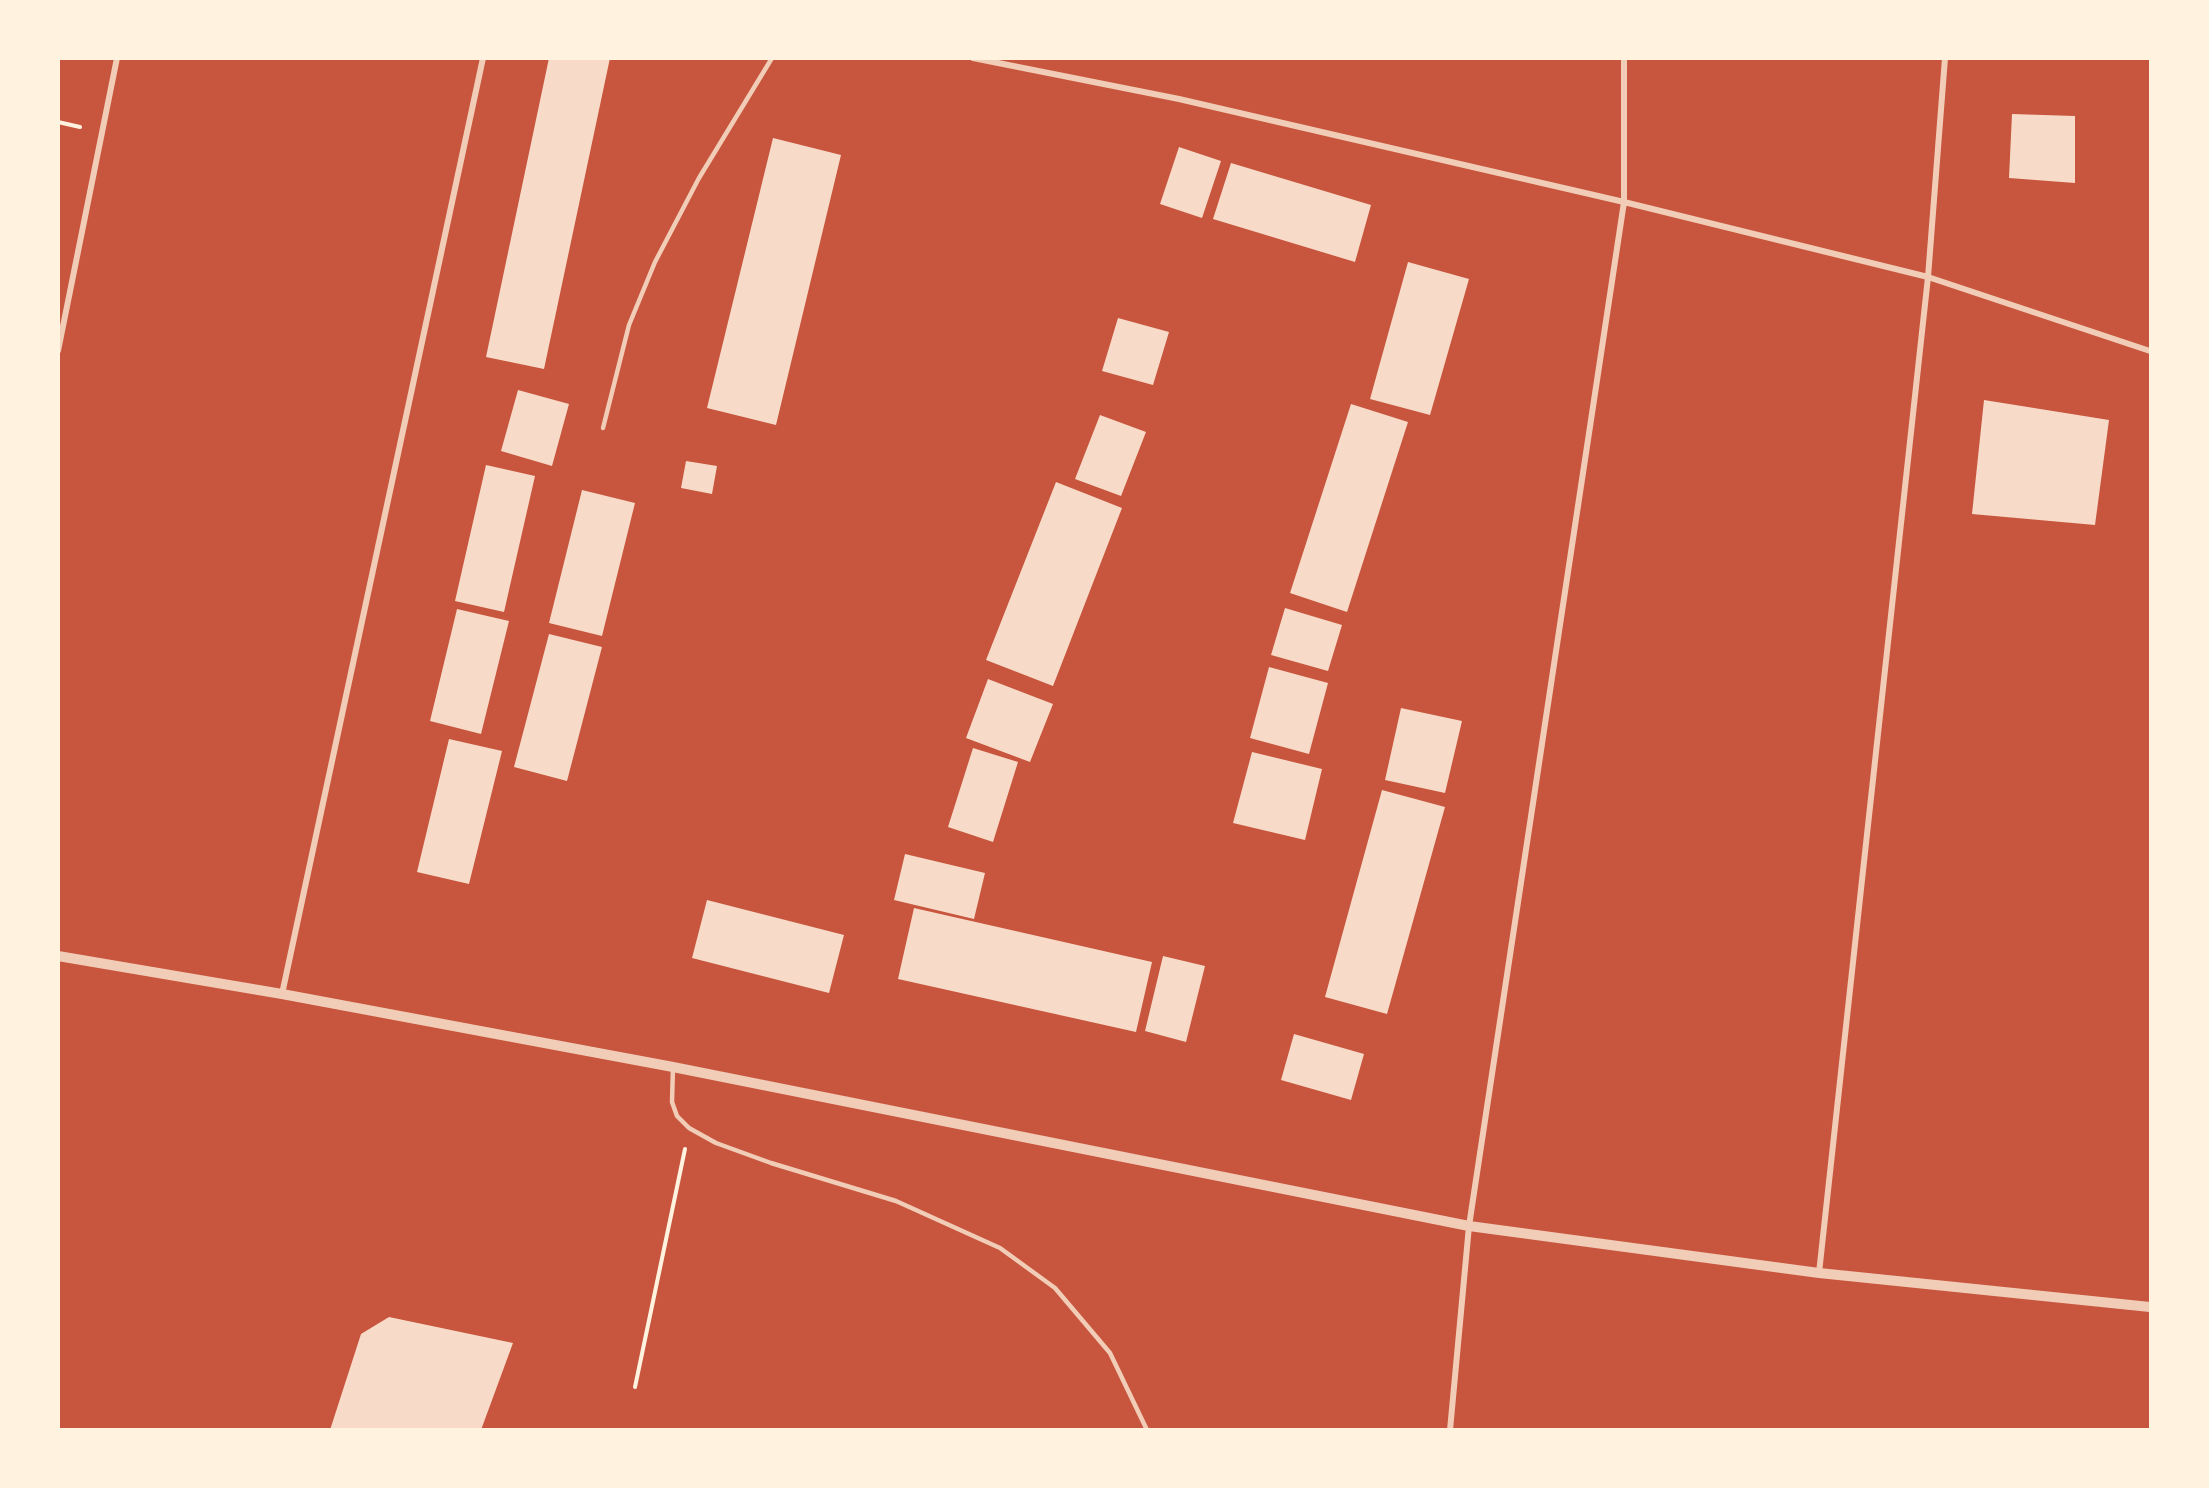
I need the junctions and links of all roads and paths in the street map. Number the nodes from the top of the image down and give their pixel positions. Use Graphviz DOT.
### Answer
graph roads {
  1 [pos="117,58"];
  2 [pos="483,58"];
  3 [pos="772,58"];
  4 [pos="973,58"];
  5 [pos="1624,58"];
  6 [pos="1945,58"];
  7 [pos="1624,202"];
  8 [pos="1928,277"];
  9 [pos="58,351"];
  10 [pos="2151,351"];
  11 [pos="603,428"];
  12 [pos="58,956"];
  13 [pos="282,994"];
  14 [pos="674,1067"];
  15 [pos="689,1128"];
  16 [pos="1469,1226"];
  17 [pos="1819,1273"];
  18 [pos="2151,1307"];
  19 [pos="635,1387"];
  20 [pos="1147,1430"];
  21 [pos="1450,1430"];
  1 -- 9 [label="street"];
  2 -- 13 [label="street"];
  3 -- 11 [label="lane"];
  4 -- 7 [label="street"];
  5 -- 7 [label="street"];
  6 -- 8 [label="street"];
  7 -- 8 [label="street"];
  7 -- 16 [label="street"];
  8 -- 10 [label="street"];
  8 -- 17 [label="street"];
  12 -- 13 [label="street"];
  13 -- 14 [label="street"];
  14 -- 15 [label="lane"];
  14 -- 16 [label="street"];
  15 -- 19 [label="path"];
  15 -- 20 [label="lane"];
  16 -- 17 [label="street"];
  16 -- 21 [label="street"];
  17 -- 18 [label="street"];
}
